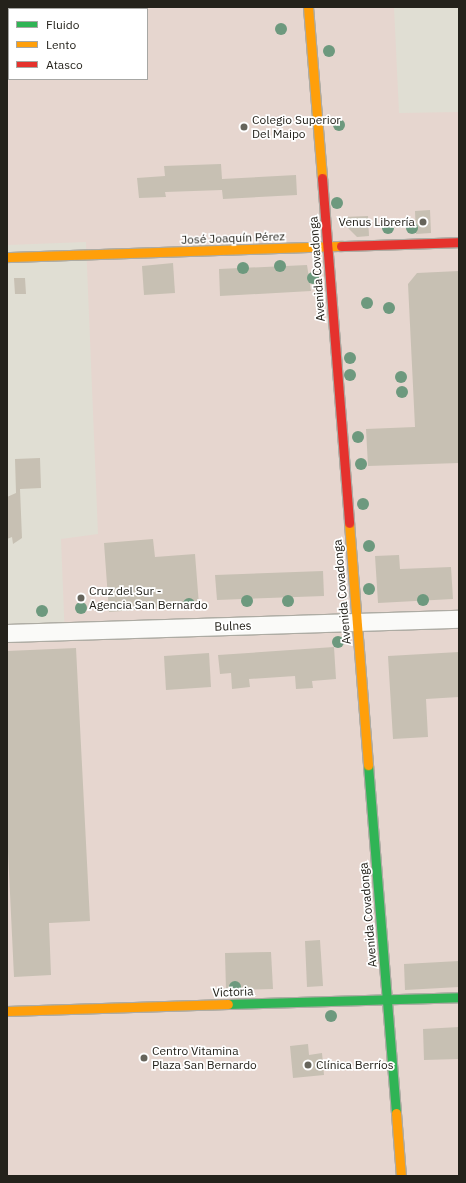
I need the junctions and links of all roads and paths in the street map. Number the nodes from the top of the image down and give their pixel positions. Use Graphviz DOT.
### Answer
graph roads {
  1 [pos="308,7"];
  2 [pos="459,242"];
  3 [pos="327,246"];
  4 [pos="7,257"];
  5 [pos="459,619"];
  6 [pos="357,622"];
  7 [pos="7,633"];
  8 [pos="459,997"];
  9 [pos="387,998"];
  10 [pos="7,1011"];
  11 [pos="401,1176"];
  1 -- 3 [label="street, Avenida Covadonga"];
  2 -- 3 [label="street, José Joaquín Pérez"];
  3 -- 4 [label="street, José Joaquín Pérez"];
  3 -- 6 [label="street, Avenida Covadonga"];
  5 -- 6 [label="street, Bulnes"];
  6 -- 7 [label="street, Bulnes"];
  6 -- 9 [label="street, Avenida Covadonga"];
  8 -- 9 [label="street, Victoria"];
  9 -- 10 [label="street, Victoria"];
  9 -- 11 [label="street, Avenida Covadonga"];
}
